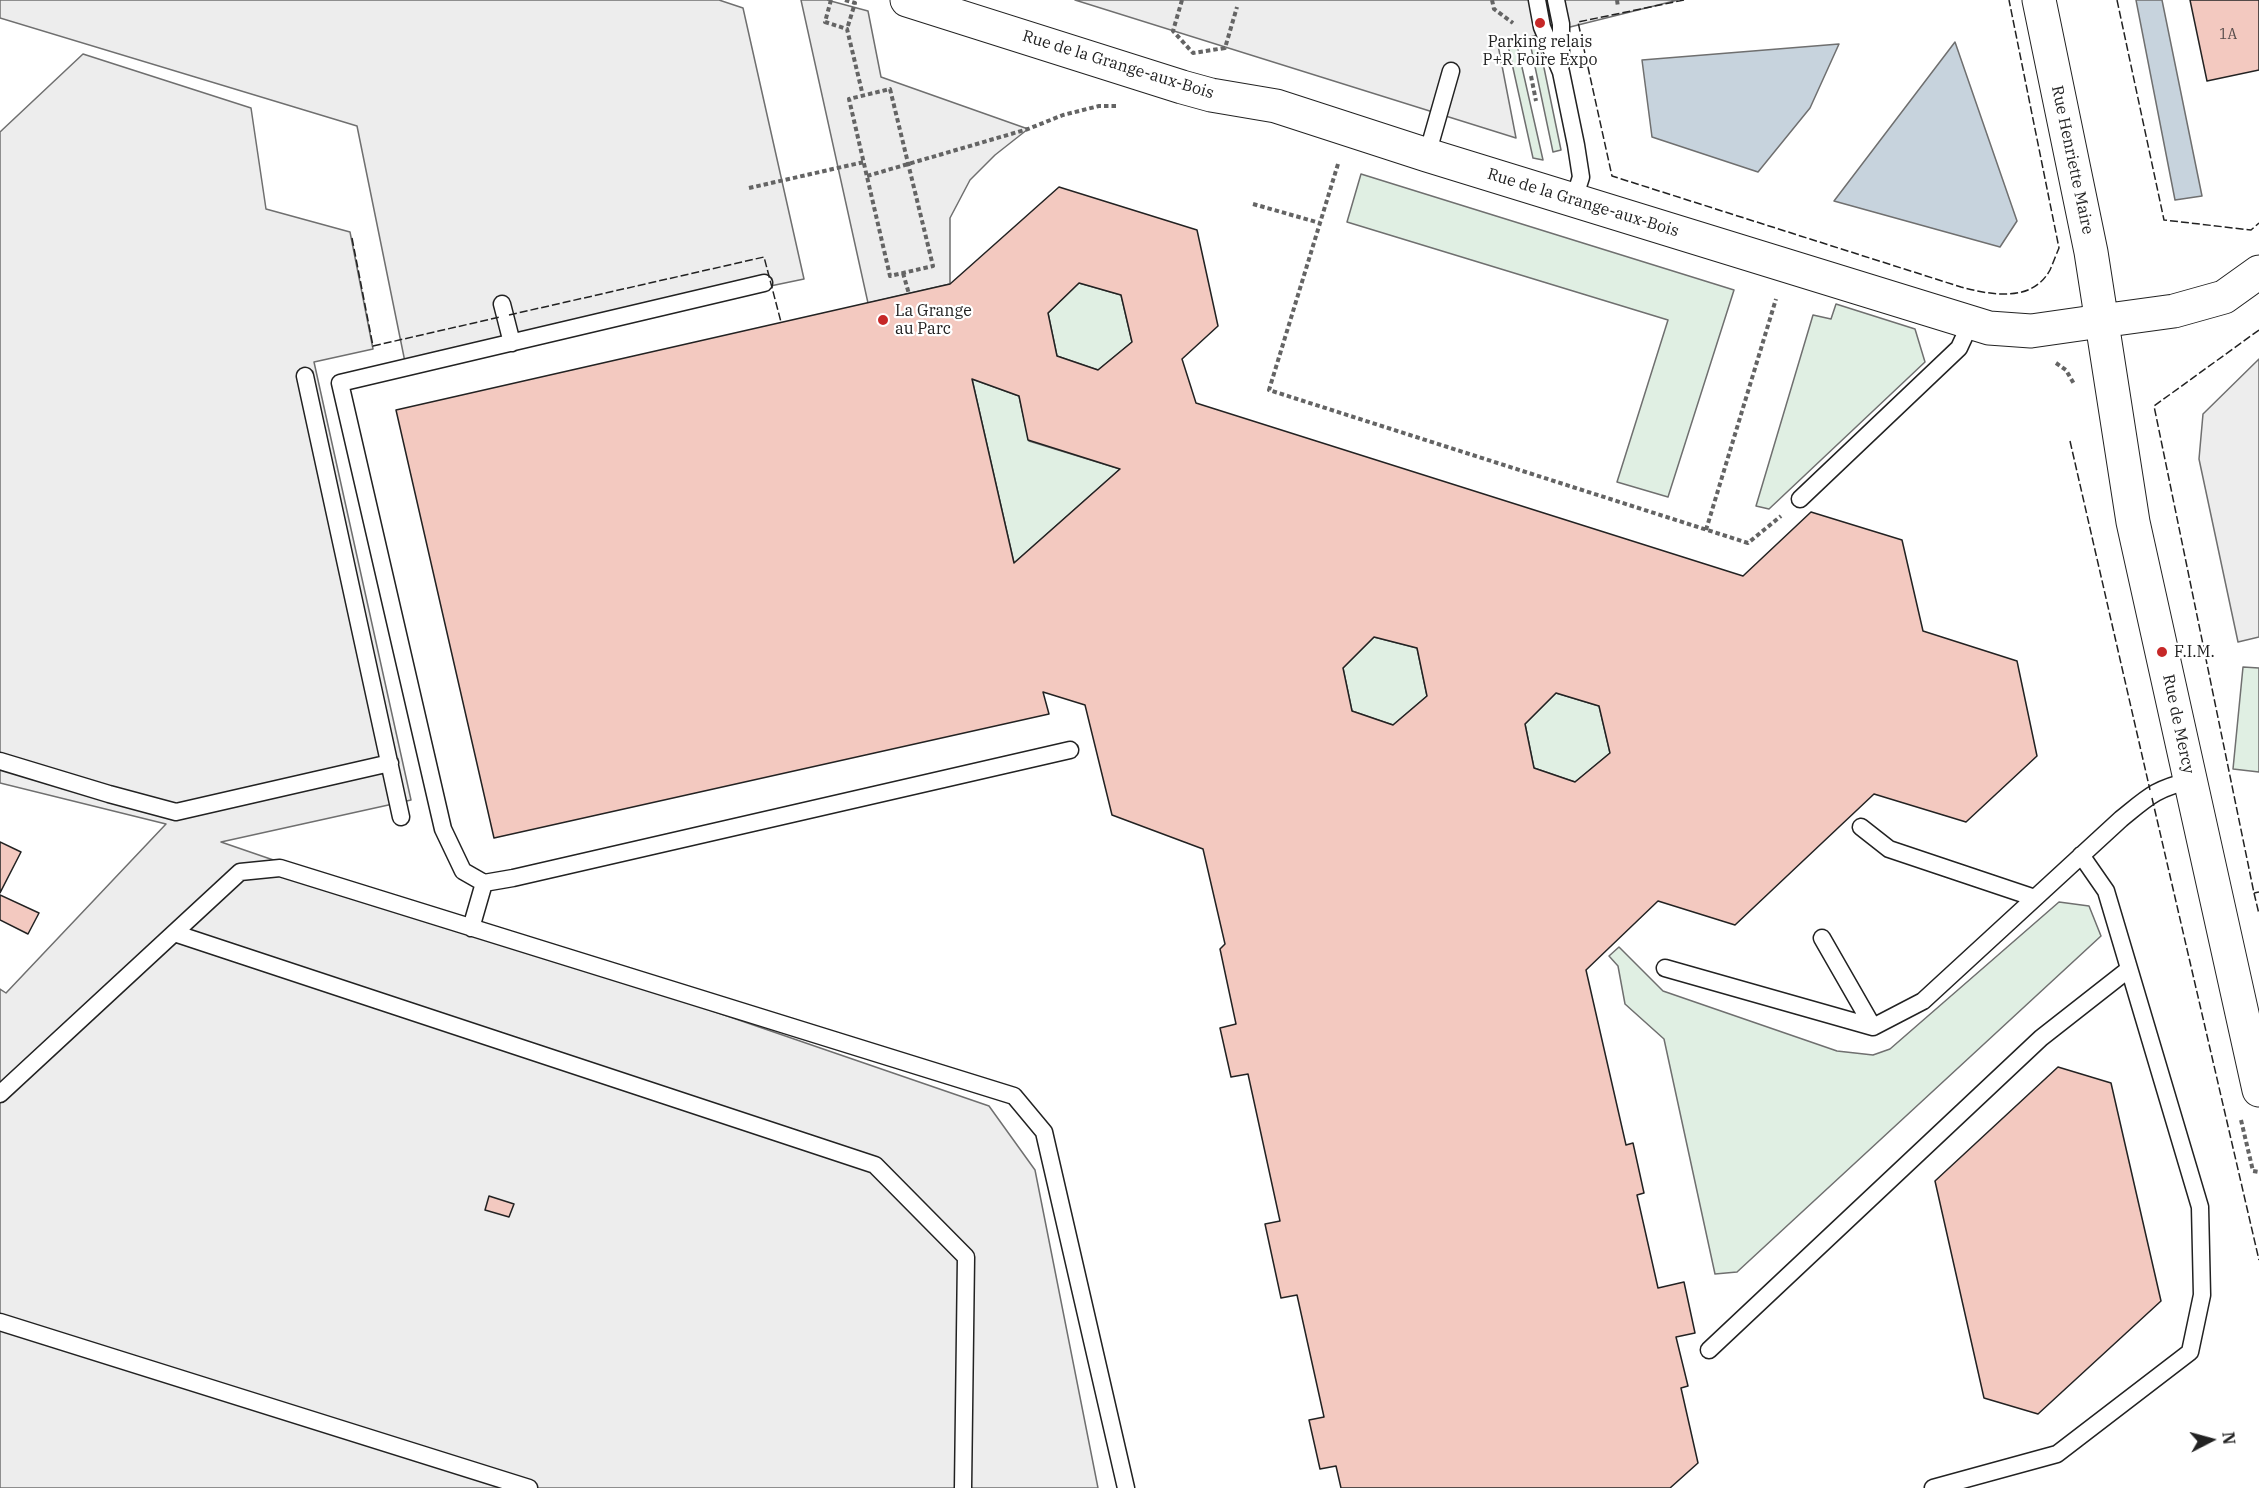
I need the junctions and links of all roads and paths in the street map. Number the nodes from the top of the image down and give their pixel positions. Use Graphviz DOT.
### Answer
graph roads {
  1 [pos="831,0"];
  2 [pos="845,0"];
  3 [pos="908,0"];
  4 [pos="1182,0"];
  5 [pos="1492,0"];
  6 [pos="1537,0"];
  7 [pos="1556,0"];
  8 [pos="1617,0"];
  9 [pos="2039,0"];
  10 [pos="1237,7"];
  11 [pos="1618,7"];
  12 [pos="847,28"];
  13 [pos="1520,28"];
  14 [pos="1451,72"];
  15 [pos="1530,72"];
  16 [pos="1561,72"];
  17 [pos="863,96"];
  18 [pos="1537,105"];
  19 [pos="1121,106"];
  20 [pos="1427,155"];
  21 [pos="1340,157"];
  22 [pos="864,162"];
  23 [pos="907,165"];
  24 [pos="867,176"];
  25 [pos="749,188"];
  26 [pos="1574,199"];
  27 [pos="1253,204"];
  28 [pos="1320,223"];
  29 [pos="2259,272"];
  30 [pos="903,273"];
  31 [pos="764,283"];
  32 [pos="1778,293"];
  33 [pos="909,294"];
  34 [pos="502,304"];
  35 [pos="2102,321"];
  36 [pos="1971,322"];
  37 [pos="512,343"];
  38 [pos="2049,357"];
  39 [pos="305,376"];
  40 [pos="2076,389"];
  41 [pos="1800,499"];
  42 [pos="1706,530"];
  43 [pos="1070,750"];
  44 [pos="0,761"];
  45 [pos="390,763"];
  46 [pos="2190,781"];
  47 [pos="401,817"];
  48 [pos="1861,827"];
  49 [pos="2081,855"];
  50 [pos="484,883"];
  51 [pos="2035,898"];
  52 [pos="471,928"];
  53 [pos="174,933"];
  54 [pos="1822,938"];
  55 [pos="1665,968"];
  56 [pos="2129,969"];
  57 [pos="1873,1027"];
  58 [pos="0,1094"];
  59 [pos="2249,1102"];
  60 [pos="2259,1172"];
  61 [pos="0,1322"];
  62 [pos="1709,1350"];
  63 [pos="529,1488"];
  64 [pos="963,1488"];
  65 [pos="1126,1488"];
  66 [pos="1933,1488"];
  1 -- 12 [label="path"];
  2 -- 12 [label="path"];
  3 -- 20 [label="street, Rue de la Grange-aux-Bois"];
  4 -- 10 [label="path"];
  5 -- 13 [label="path"];
  6 -- 16 [label="lane"];
  7 -- 16 [label="lane"];
  8 -- 11 [label="path"];
  9 -- 35 [label="street, Rue Henriette Maire"];
  12 -- 17 [label="path"];
  14 -- 20 [label="lane"];
  15 -- 18 [label="path"];
  16 -- 26 [label="lane"];
  17 -- 22 [label="path"];
  17 -- 23 [label="path"];
  19 -- 23 [label="path"];
  20 -- 26 [label="street, Rue de la Grange-aux-Bois"];
  21 -- 28 [label="path"];
  22 -- 24 [label="path"];
  22 -- 25 [label="path"];
  23 -- 24 [label="path"];
  23 -- 30 [label="path"];
  24 -- 30 [label="path"];
  26 -- 36 [label="street, Rue de la Grange-aux-Bois"];
  27 -- 28 [label="path"];
  28 -- 42 [label="path"];
  29 -- 35 [label="street, Rue de la Grange-aux-Bois"];
  30 -- 33 [label="path"];
  31 -- 37 [label="lane"];
  32 -- 42 [label="path"];
  34 -- 37 [label="lane"];
  35 -- 36 [label="street, Rue de la Grange-aux-Bois"];
  35 -- 46 [label="street, Rue de Mercy"];
  36 -- 41 [label="lane"];
  37 -- 50 [label="lane"];
  38 -- 40 [label="path"];
  39 -- 45 [label="lane"];
  41 -- 42 [label="path"];
  43 -- 50 [label="lane"];
  44 -- 45 [label="lane"];
  45 -- 47 [label="lane"];
  46 -- 49 [label="lane"];
  46 -- 59 [label="street, Rue de Mercy"];
  48 -- 51 [label="lane"];
  49 -- 51 [label="lane"];
  49 -- 56 [label="lane"];
  50 -- 52 [label="lane"];
  51 -- 57 [label="lane"];
  52 -- 53 [label="lane"];
  52 -- 65 [label="lane"];
  53 -- 58 [label="lane"];
  53 -- 64 [label="lane"];
  54 -- 57 [label="lane"];
  55 -- 57 [label="lane"];
  56 -- 62 [label="lane"];
  56 -- 66 [label="lane"];
  59 -- 60 [label="path"];
  61 -- 63 [label="lane"];
}
